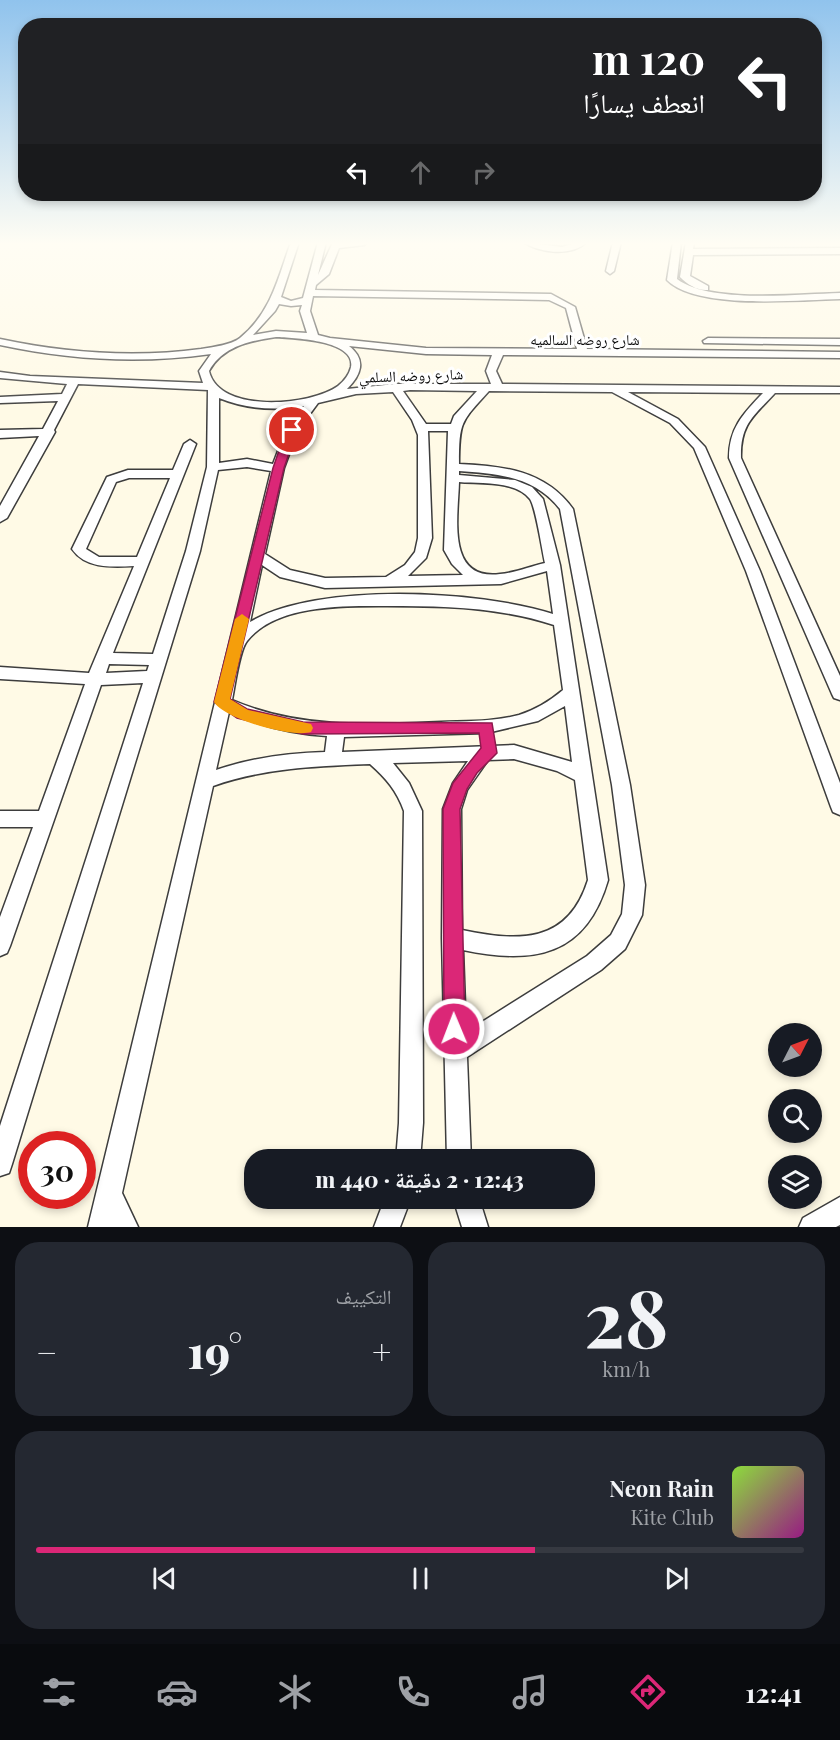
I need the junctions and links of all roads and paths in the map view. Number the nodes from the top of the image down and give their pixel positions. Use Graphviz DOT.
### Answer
graph roads {
  1 [pos="275,299"];
  2 [pos="278,299"];
  3 [pos="299,299"];
  4 [pos="307,299"];
  5 [pos="555,299"];
  6 [pos="314,336"];
  7 [pos="331,341"];
  8 [pos="708,341"];
  9 [pos="0,342"];
  10 [pos="239,342"];
  11 [pos="840,342"];
  12 [pos="224,348"];
  13 [pos="499,353"];
  14 [pos="582,354"];
  15 [pos="840,355"];
  16 [pos="131,370"];
  17 [pos="0,375"];
  18 [pos="30,380"];
  19 [pos="74,382"];
  20 [pos="0,384"];
  21 [pos="395,387"];
  22 [pos="212,388"];
  23 [pos="493,388"];
  24 [pos="614,389"];
  25 [pos="772,390"];
  26 [pos="840,390"];
  27 [pos="66,397"];
  28 [pos="319,398"];
  29 [pos="0,400"];
  30 [pos="455,427"];
  31 [pos="421,428"];
  32 [pos="49,432"];
  33 [pos="0,434"];
  34 [pos="190,444"];
  35 [pos="213,467"];
  36 [pos="278,468"];
  37 [pos="725,472"];
  38 [pos="454,473"];
  39 [pos="178,474"];
  40 [pos="0,519"];
  41 [pos="425,538"];
  42 [pos="453,539"];
  43 [pos="260,543"];
  44 [pos="143,561"];
  45 [pos="553,565"];
  46 [pos="482,580"];
  47 [pos="388,581"];
  48 [pos="326,584"];
  49 [pos="321,603"];
  50 [pos="560,622"];
  51 [pos="237,641"];
  52 [pos="823,656"];
  53 [pos="103,658"];
  54 [pos="157,668"];
  55 [pos="840,668"];
  56 [pos="0,673"];
  57 [pos="95,679"];
  58 [pos="571,692"];
  59 [pos="840,694"];
  60 [pos="222,702"];
  61 [pos="487,727"];
  62 [pos="336,729"];
  63 [pos="486,753"];
  64 [pos="375,758"];
  65 [pos="333,759"];
  66 [pos="584,777"];
  67 [pos="203,782"];
  68 [pos="840,807"];
  69 [pos="0,819"];
  70 [pos="45,819"];
  71 [pos="452,938"];
  72 [pos="1,941"];
  73 [pos="455,1052"];
  74 [pos="18,1106"];
  75 [pos="0,1126"];
  76 [pos="409,1149"];
  77 [pos="459,1149"];
  78 [pos="0,1164"];
  79 [pos="108,1192"];
  80 [pos="394,1209"];
  81 [pos="470,1209"];
  82 [pos="840,1210"];
  83 [pos="100,1227"];
  84 [pos="125,1227"];
  85 [pos="387,1227"];
  86 [pos="476,1227"];
  87 [pos="812,1227"];
  1 -- 10 [label="street"];
  2 -- 3 [label="street"];
  4 -- 6 [label="street"];
  5 -- 14 [label="street"];
  6 -- 7 [label="street"];
  6 -- 10 [label="street"];
  7 -- 13 [label="street, شارع روضه السالميه"];
  7 -- 28 [label="street"];
  8 -- 11 [label="street"];
  9 -- 16 [label="street"];
  10 -- 12 [label="street"];
  12 -- 16 [label="street"];
  12 -- 22 [label="street"];
  13 -- 14 [label="street, شارع روضه السالميه"];
  13 -- 23 [label="street"];
  14 -- 15 [label="street, شارع روضه السالميه"];
  16 -- 19 [label="street"];
  16 -- 22 [label="street, شارع روضه السلمي"];
  17 -- 18 [label="street"];
  18 -- 19 [label="street"];
  18 -- 20 [label="street"];
  19 -- 27 [label="street"];
  21 -- 23 [label="street, شارع روضه السلمي"];
  21 -- 28 [label="street, شارع روضه السلمي"];
  21 -- 31 [label="street"];
  22 -- 28 [label="street, شارع روضه السلمي"];
  22 -- 35 [label="street"];
  23 -- 24 [label="street"];
  23 -- 30 [label="street"];
  24 -- 25 [label="street"];
  24 -- 37 [label="street"];
  25 -- 26 [label="street"];
  25 -- 37 [label="street"];
  27 -- 29 [label="street"];
  27 -- 32 [label="street"];
  28 -- 36 [label="street"];
  30 -- 31 [label="street"];
  30 -- 38 [label="street"];
  31 -- 41 [label="street"];
  32 -- 33 [label="street"];
  32 -- 40 [label="street"];
  34 -- 39 [label="street"];
  35 -- 36 [label="street"];
  35 -- 54 [label="street"];
  36 -- 43 [label="street"];
  37 -- 52 [label="street"];
  37 -- 68 [label="street"];
  38 -- 42 [label="street"];
  38 -- 45 [label="street"];
  38 -- 73 [label="street"];
  39 -- 44 [label="street"];
  39 -- 44 [label="street"];
  41 -- 42 [label="street"];
  41 -- 47 [label="street"];
  42 -- 46 [label="street"];
  43 -- 48 [label="street"];
  43 -- 51 [label="street"];
  44 -- 53 [label="street"];
  45 -- 46 [label="street"];
  45 -- 50 [label="street"];
  46 -- 47 [label="street"];
  47 -- 48 [label="street"];
  48 -- 49 [label="street"];
  49 -- 50 [label="street"];
  49 -- 51 [label="street"];
  50 -- 58 [label="street"];
  51 -- 60 [label="street"];
  52 -- 55 [label="street"];
  52 -- 59 [label="street"];
  53 -- 54 [label="street"];
  53 -- 57 [label="street"];
  54 -- 57 [label="street"];
  54 -- 74 [label="street"];
  56 -- 57 [label="street"];
  57 -- 70 [label="street"];
  58 -- 61 [label="street"];
  58 -- 66 [label="street"];
  60 -- 62 [label="street"];
  60 -- 67 [label="street"];
  61 -- 62 [label="street"];
  61 -- 63 [label="street"];
  62 -- 65 [label="street"];
  63 -- 64 [label="street"];
  63 -- 66 [label="street"];
  63 -- 71 [label="street"];
  64 -- 65 [label="street"];
  64 -- 76 [label="street"];
  65 -- 67 [label="street"];
  66 -- 71 [label="street"];
  67 -- 79 [label="street"];
  69 -- 70 [label="street"];
  70 -- 72 [label="street"];
  71 -- 73 [label="street"];
  73 -- 77 [label="street"];
  74 -- 75 [label="street"];
  74 -- 78 [label="street"];
  79 -- 83 [label="street"];
  79 -- 84 [label="street"];
  80 -- 85 [label="street"];
  81 -- 86 [label="street"];
  82 -- 87 [label="street"];
}
